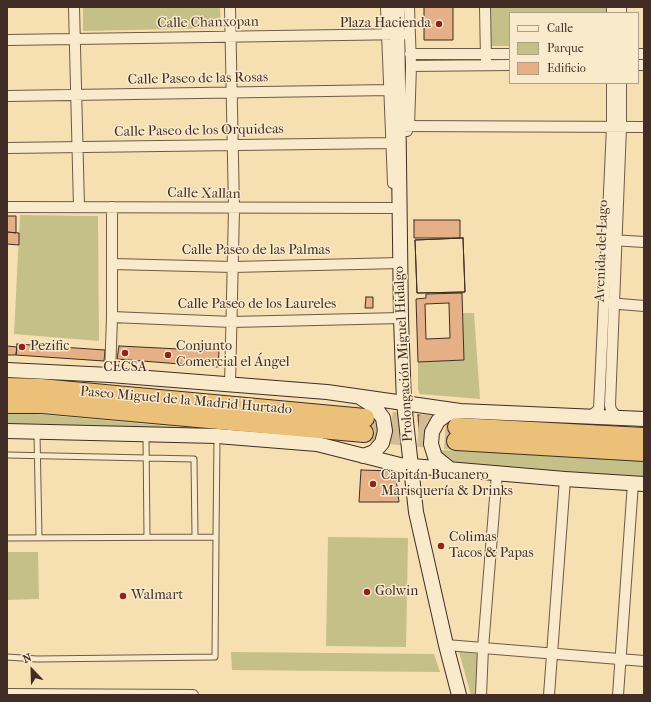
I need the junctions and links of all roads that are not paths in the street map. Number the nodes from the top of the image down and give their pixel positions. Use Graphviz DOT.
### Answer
graph roads {
  1 [pos="74,7"];
  2 [pos="230,7"];
  3 [pos="386,7"];
  4 [pos="397,7"];
  5 [pos="408,7"];
  6 [pos="485,7"];
  7 [pos="398,34"];
  8 [pos="231,36"];
  9 [pos="75,39"];
  10 [pos="7,40"];
  11 [pos="410,54"];
  12 [pos="486,54"];
  13 [pos="509,54"];
  14 [pos="410,66"];
  15 [pos="486,66"];
  16 [pos="509,66"];
  17 [pos="612,84"];
  18 [pos="621,84"];
  19 [pos="390,90"];
  20 [pos="232,93"];
  21 [pos="76,95"];
  22 [pos="7,96"];
  23 [pos="404,126"];
  24 [pos="617,127"];
  25 [pos="644,127"];
  26 [pos="395,143"];
  27 [pos="233,145"];
  28 [pos="78,147"];
  29 [pos="7,148"];
  30 [pos="7,207"];
  31 [pos="79,207"];
  32 [pos="112,207"];
  33 [pos="397,208"];
  34 [pos="234,209"];
  35 [pos="612,240"];
  36 [pos="644,242"];
  37 [pos="400,260"];
  38 [pos="112,264"];
  39 [pos="233,267"];
  40 [pos="609,303"];
  41 [pos="644,306"];
  42 [pos="112,317"];
  43 [pos="401,318"];
  44 [pos="232,322"];
  45 [pos="608,338"];
  46 [pos="7,370"];
  47 [pos="110,375"];
  48 [pos="230,385"];
  49 [pos="7,387"];
  50 [pos="361,398"];
  51 [pos="404,403"];
  52 [pos="7,404"];
  53 [pos="591,416"];
  54 [pos="618,418"];
  55 [pos="644,419"];
  56 [pos="457,426"];
  57 [pos="7,431"];
  58 [pos="36,432"];
  59 [pos="146,435"];
  60 [pos="217,436"];
  61 [pos="644,437"];
  62 [pos="644,452"];
  63 [pos="7,455"];
  64 [pos="37,456"];
  65 [pos="363,456"];
  66 [pos="146,458"];
  67 [pos="410,465"];
  68 [pos="451,470"];
  69 [pos="497,473"];
  70 [pos="565,479"];
  71 [pos="639,483"];
  72 [pos="147,536"];
  73 [pos="195,536"];
  74 [pos="216,536"];
  75 [pos="7,538"];
  76 [pos="39,538"];
  77 [pos="446,645"];
  78 [pos="483,648"];
  79 [pos="552,654"];
  80 [pos="7,657"];
  81 [pos="621,659"];
  82 [pos="644,661"];
  83 [pos="7,694"];
  84 [pos="193,695"];
  85 [pos="459,695"];
  86 [pos="481,695"];
  87 [pos="549,695"];
  88 [pos="618,695"];
  1 -- 9 [label="street"];
  2 -- 8 [label="street"];
  3 -- 7 [label="street"];
  4 -- 7 [label="street, Prolongación Miguel Hidalgo"];
  5 -- 7 [label="street"];
  6 -- 12 [label="street"];
  7 -- 8 [label="street, Calle Chanxopan"];
  7 -- 11 [label="street"];
  7 -- 19 [label="street"];
  7 -- 23 [label="street, Prolongación Miguel Hidalgo"];
  8 -- 9 [label="street, Calle Chanxopan"];
  8 -- 20 [label="street"];
  9 -- 10 [label="street, Calle Chanxopan"];
  9 -- 21 [label="street"];
  11 -- 12 [label="street"];
  11 -- 14 [label="street"];
  12 -- 13 [label="street"];
  12 -- 15 [label="street"];
  14 -- 15 [label="street"];
  14 -- 23 [label="street"];
  15 -- 16 [label="street"];
  17 -- 24 [label="street, Avenida del Lago"];
  18 -- 24 [label="street, Avenida del Lago"];
  19 -- 20 [label="street, Calle Paseo de las Rosas"];
  19 -- 26 [label="street"];
  20 -- 21 [label="street, Calle Paseo de las Rosas"];
  20 -- 27 [label="street"];
  21 -- 22 [label="street, Calle Paseo de las Rosas"];
  21 -- 28 [label="street"];
  23 -- 24 [label="street"];
  23 -- 26 [label="street, Prolongación Miguel Hidalgo"];
  24 -- 25 [label="street"];
  24 -- 35 [label="street, Avenida del Lago"];
  26 -- 27 [label="street, Calle Paseo de los Orquideas"];
  26 -- 33 [label="street, Prolongación Miguel Hidalgo"];
  27 -- 28 [label="street, Calle Paseo de los Orquideas"];
  27 -- 34 [label="street"];
  28 -- 29 [label="street, Calle Paseo de los Orquideas"];
  28 -- 31 [label="street"];
  30 -- 31 [label="street, Calle Xallan"];
  31 -- 32 [label="street, Calle Xallan"];
  32 -- 34 [label="street, Calle Xallan"];
  32 -- 38 [label="street"];
  33 -- 34 [label="street, Calle Xallan"];
  33 -- 37 [label="street, Prolongación Miguel Hidalgo"];
  34 -- 39 [label="street"];
  35 -- 36 [label="street"];
  35 -- 40 [label="street, Avenida del Lago"];
  37 -- 39 [label="street, Calle Paseo de las Palmas"];
  37 -- 43 [label="street, Prolongación Miguel Hidalgo"];
  38 -- 39 [label="street, Calle Paseo de las Palmas"];
  38 -- 42 [label="street"];
  39 -- 44 [label="street"];
  40 -- 41 [label="street"];
  40 -- 45 [label="street, Avenida del Lago"];
  42 -- 44 [label="street, Calle Paseo de los Laureles"];
  42 -- 47 [label="street"];
  43 -- 44 [label="street, Calle Paseo de los Laureles"];
  43 -- 51 [label="street, Prolongación Miguel Hidalgo"];
  44 -- 48 [label="street"];
  45 -- 53 [label="street, Avenida del Lago"];
  45 -- 54 [label="street, Avenida del Lago"];
  46 -- 47 [label="street"];
  47 -- 48 [label="street"];
  48 -- 50 [label="street"];
  49 -- 52 [label="highway, Paseo Miguel de la Madrid Hurtado"];
  50 -- 51 [label="street"];
  50 -- 65 [label="street"];
  51 -- 56 [label="street"];
  51 -- 67 [label="street, Prolongación Miguel Hidalgo"];
  53 -- 54 [label="street"];
  53 -- 56 [label="street"];
  54 -- 55 [label="street"];
  56 -- 61 [label="highway"];
  56 -- 62 [label="highway"];
  56 -- 68 [label="street"];
  57 -- 58 [label="street"];
  58 -- 59 [label="street"];
  58 -- 64 [label="lane"];
  59 -- 60 [label="street"];
  59 -- 66 [label="lane"];
  60 -- 65 [label="street"];
  60 -- 74 [label="lane"];
  63 -- 64 [label="lane"];
  64 -- 66 [label="lane"];
  64 -- 76 [label="lane"];
  65 -- 67 [label="street"];
  66 -- 72 [label="lane"];
  66 -- 73 [label="lane"];
  67 -- 68 [label="street"];
  67 -- 77 [label="street, Prolongación Miguel Hidalgo"];
  68 -- 69 [label="street"];
  69 -- 70 [label="street"];
  69 -- 78 [label="street"];
  70 -- 71 [label="street"];
  70 -- 79 [label="street"];
  71 -- 81 [label="street"];
  72 -- 73 [label="lane"];
  72 -- 76 [label="lane"];
  73 -- 74 [label="lane"];
  74 -- 80 [label="lane"];
  75 -- 76 [label="lane"];
  77 -- 78 [label="street"];
  77 -- 85 [label="street, Prolongación Miguel Hidalgo"];
  78 -- 79 [label="street"];
  78 -- 86 [label="street"];
  79 -- 81 [label="street"];
  79 -- 87 [label="street"];
  81 -- 82 [label="street"];
  81 -- 88 [label="street"];
  83 -- 84 [label="street"];
}
